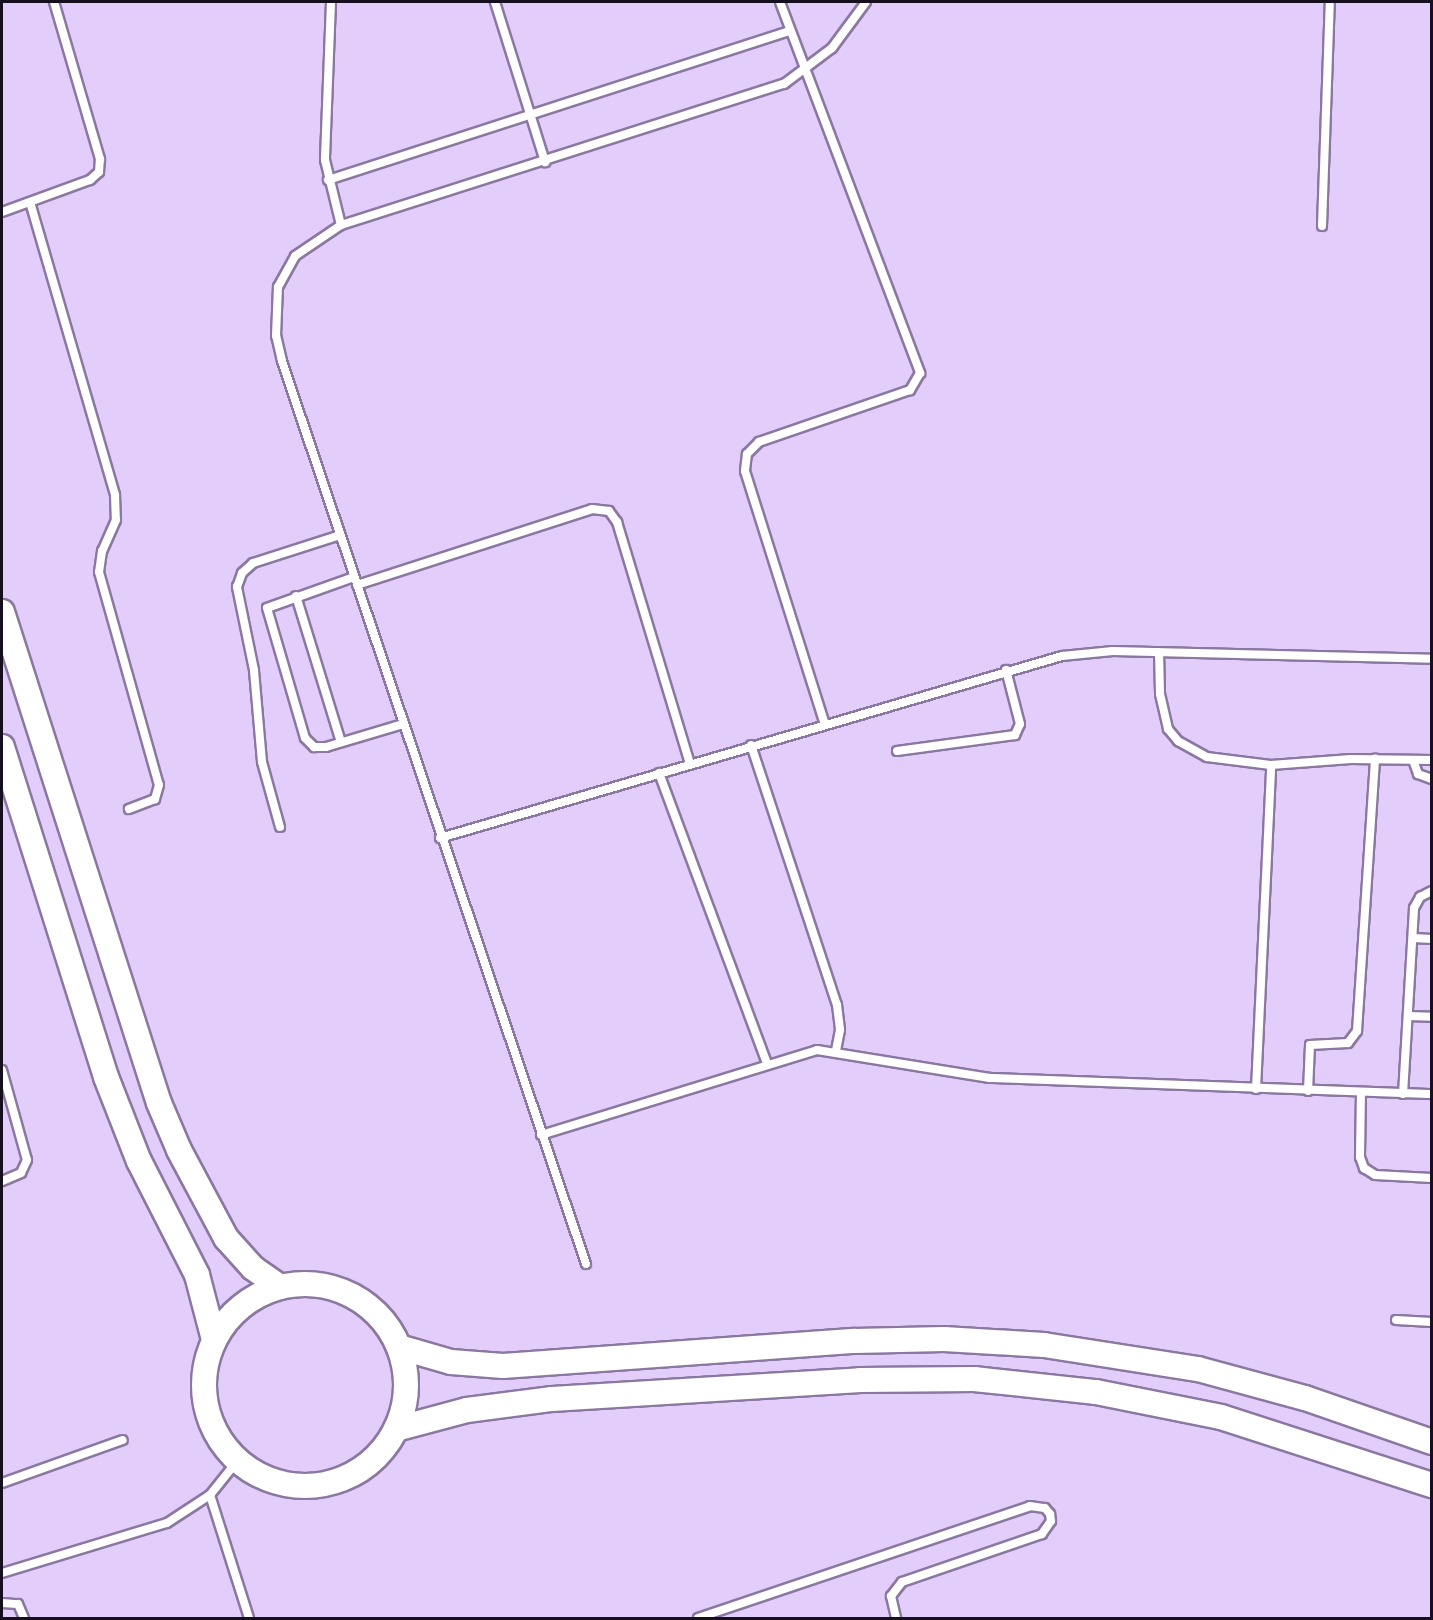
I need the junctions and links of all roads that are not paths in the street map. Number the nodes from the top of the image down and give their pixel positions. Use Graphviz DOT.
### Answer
graph roads {
  1 [pos="54,2"];
  2 [pos="331,2"];
  3 [pos="495,2"];
  4 [pos="780,2"];
  5 [pos="867,2"];
  6 [pos="1330,2"];
  7 [pos="790,31"];
  8 [pos="805,72"];
  9 [pos="530,115"];
  10 [pos="545,162"];
  11 [pos="328,180"];
  12 [pos="30,202"];
  13 [pos="2,212"];
  14 [pos="341,225"];
  15 [pos="1322,226"];
  16 [pos="340,535"];
  17 [pos="354,577"];
  18 [pos="357,585"];
  19 [pos="296,596"];
  20 [pos="2,612"];
  21 [pos="1159,652"];
  22 [pos="1431,659"];
  23 [pos="1006,670"];
  24 [pos="403,724"];
  25 [pos="825,724"];
  26 [pos="341,742"];
  27 [pos="751,746"];
  28 [pos="2,747"];
  29 [pos="897,751"];
  30 [pos="1375,759"];
  31 [pos="1413,760"];
  32 [pos="1431,760"];
  33 [pos="690,764"];
  34 [pos="1271,765"];
  35 [pos="659,773"];
  36 [pos="1431,778"];
  37 [pos="129,809"];
  38 [pos="280,827"];
  39 [pos="440,838"];
  40 [pos="1431,891"];
  41 [pos="1413,938"];
  42 [pos="1431,939"];
  43 [pos="1408,1016"];
  44 [pos="1431,1017"];
  45 [pos="836,1050"];
  46 [pos="767,1063"];
  47 [pos="2,1070"];
  48 [pos="1256,1089"];
  49 [pos="1308,1090"];
  50 [pos="1361,1092"];
  51 [pos="1403,1094"];
  52 [pos="1431,1095"];
  53 [pos="541,1135"];
  54 [pos="1431,1178"];
  55 [pos="2,1181"];
  56 [pos="586,1264"];
  57 [pos="280,1287"];
  58 [pos="1396,1320"];
  59 [pos="1431,1322"];
  60 [pos="214,1340"];
  61 [pos="399,1347"];
  62 [pos="396,1429"];
  63 [pos="123,1440"];
  64 [pos="1431,1442"];
  65 [pos="238,1460"];
  66 [pos="2,1483"];
  67 [pos="1431,1485"];
  68 [pos="210,1496"];
  69 [pos="2,1573"];
  70 [pos="2,1603"];
  71 [pos="24,1618"];
  72 [pos="246,1618"];
  73 [pos="699,1618"];
  74 [pos="896,1618"];
  1 -- 12 [label="lane"];
  2 -- 11 [label="lane"];
  3 -- 9 [label="lane"];
  4 -- 7 [label="lane"];
  5 -- 8 [label="lane"];
  6 -- 15 [label="lane"];
  7 -- 8 [label="lane"];
  7 -- 9 [label="lane"];
  8 -- 10 [label="lane"];
  8 -- 25 [label="lane"];
  9 -- 10 [label="lane"];
  9 -- 11 [label="lane"];
  10 -- 14 [label="lane"];
  11 -- 14 [label="lane"];
  12 -- 13 [label="lane"];
  12 -- 37 [label="lane"];
  14 -- 16 [label="lane"];
  16 -- 17 [label="lane"];
  16 -- 38 [label="lane"];
  17 -- 18 [label="lane"];
  17 -- 19 [label="lane"];
  18 -- 24 [label="lane"];
  18 -- 33 [label="lane"];
  19 -- 26 [label="lane"];
  19 -- 26 [label="lane"];
  20 -- 57 [label="main road"];
  21 -- 22 [label="lane"];
  21 -- 23 [label="lane"];
  21 -- 34 [label="lane"];
  23 -- 25 [label="lane"];
  23 -- 29 [label="lane"];
  24 -- 26 [label="lane"];
  24 -- 39 [label="lane"];
  25 -- 27 [label="lane"];
  27 -- 33 [label="lane"];
  27 -- 45 [label="lane"];
  28 -- 60 [label="main road"];
  30 -- 31 [label="lane"];
  30 -- 34 [label="lane"];
  30 -- 49 [label="lane"];
  31 -- 32 [label="lane"];
  31 -- 36 [label="lane"];
  33 -- 35 [label="lane"];
  34 -- 48 [label="lane"];
  35 -- 39 [label="lane"];
  35 -- 46 [label="lane"];
  39 -- 53 [label="lane"];
  40 -- 41 [label="lane"];
  41 -- 42 [label="lane"];
  41 -- 43 [label="lane"];
  43 -- 44 [label="lane"];
  43 -- 51 [label="lane"];
  45 -- 46 [label="lane"];
  45 -- 48 [label="lane"];
  46 -- 53 [label="lane"];
  47 -- 55 [label="lane"];
  48 -- 49 [label="lane"];
  49 -- 50 [label="lane"];
  50 -- 51 [label="lane"];
  50 -- 54 [label="lane"];
  51 -- 52 [label="lane"];
  53 -- 56 [label="lane"];
  57 -- 60 [label="main road"];
  57 -- 61 [label="main road"];
  58 -- 59 [label="lane"];
  60 -- 65 [label="main road"];
  61 -- 62 [label="main road"];
  61 -- 64 [label="main road"];
  62 -- 65 [label="main road"];
  62 -- 67 [label="main road"];
  63 -- 66 [label="lane"];
  65 -- 68 [label="lane"];
  68 -- 69 [label="lane"];
  68 -- 72 [label="lane"];
  70 -- 71 [label="lane"];
  73 -- 74 [label="lane"];
}
